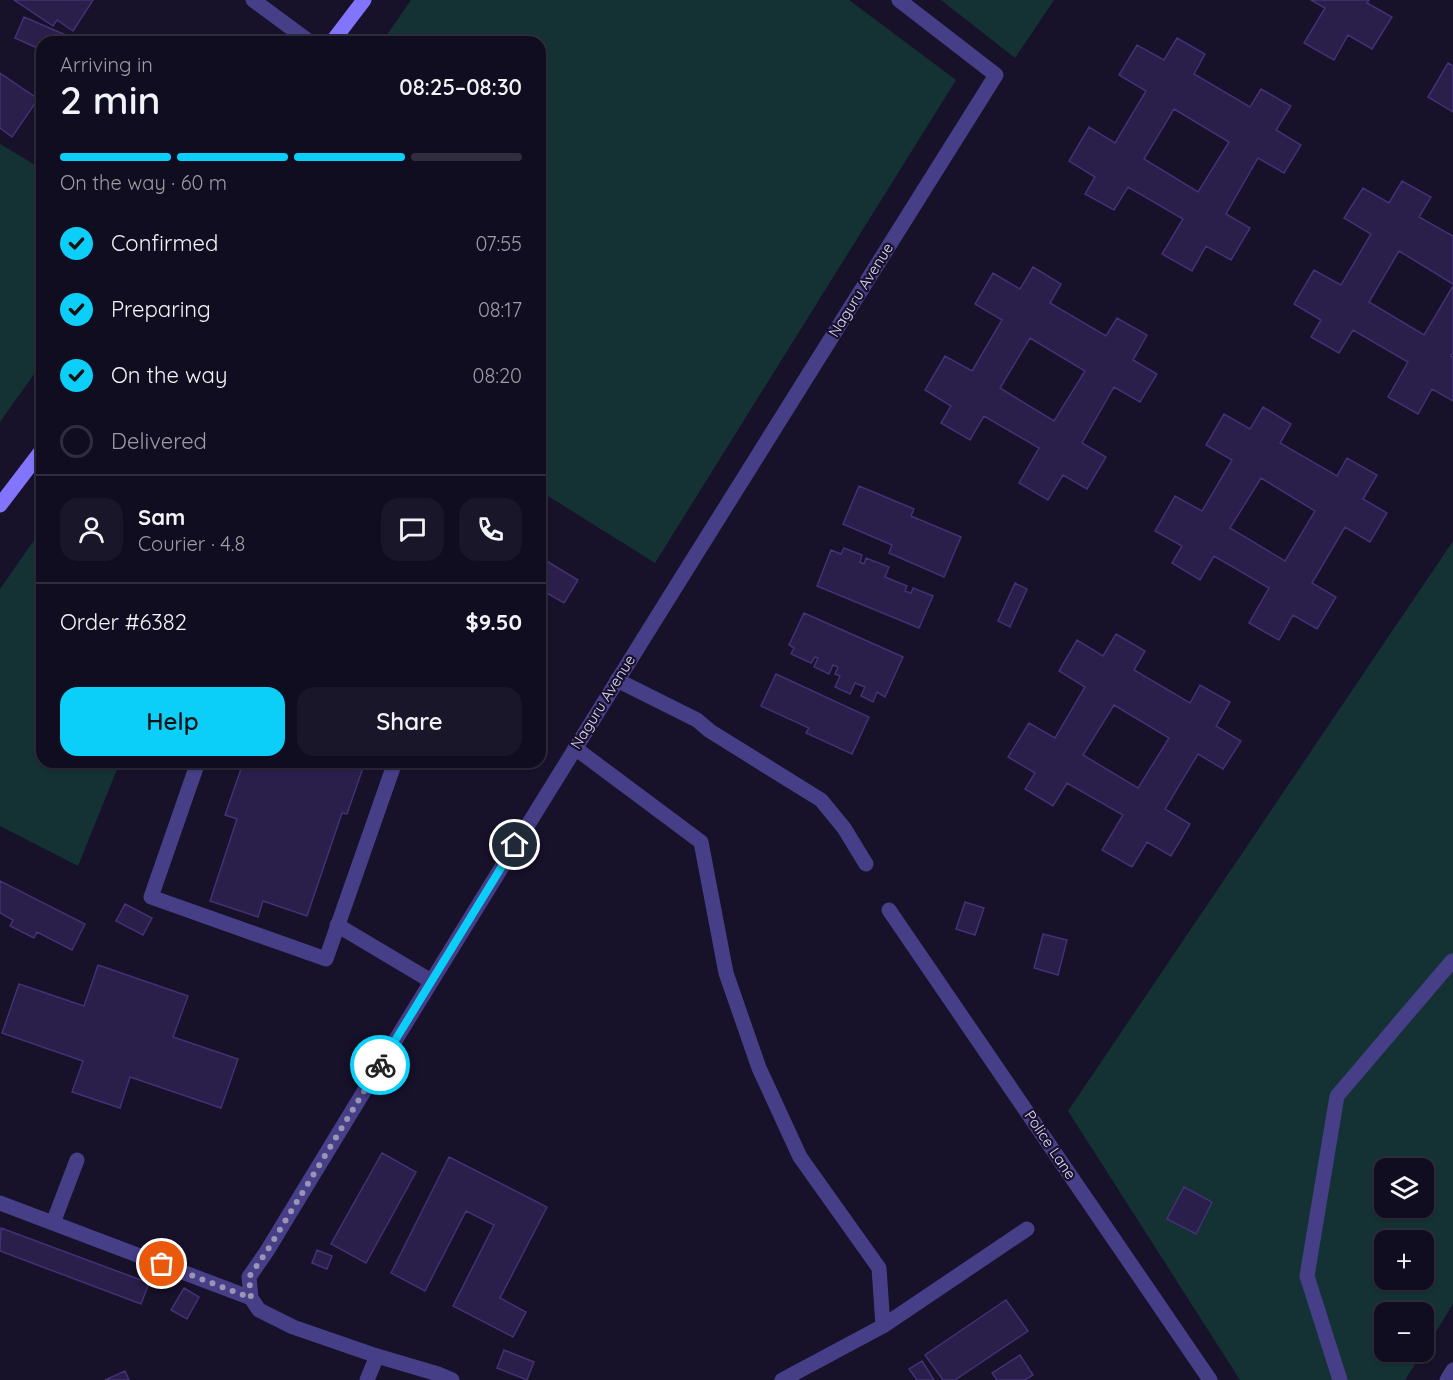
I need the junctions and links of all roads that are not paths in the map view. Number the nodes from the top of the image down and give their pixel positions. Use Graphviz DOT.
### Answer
graph roads {
  1 [pos="253,0"];
  2 [pos="364,0"];
  3 [pos="899,0"];
  4 [pos="302,36"];
  5 [pos="337,36"];
  6 [pos="36,458"];
  7 [pos="0,505"];
  8 [pos="617,680"];
  9 [pos="575,748"];
  10 [pos="196,768"];
  11 [pos="393,768"];
  12 [pos="866,864"];
  13 [pos="889,910"];
  14 [pos="337,925"];
  15 [pos="1452,961"];
  16 [pos="431,981"];
  17 [pos="77,1160"];
  18 [pos="0,1203"];
  19 [pos="53,1223"];
  20 [pos="1027,1229"];
  21 [pos="251,1298"];
  22 [pos="883,1326"];
  23 [pos="377,1356"];
  24 [pos="1453,1370"];
  25 [pos="368,1380"];
  26 [pos="452,1380"];
  27 [pos="782,1380"];
  28 [pos="1210,1380"];
  29 [pos="1340,1380"];
  30 [pos="1447,1380"];
  1 -- 4 [label="street"];
  2 -- 5 [label="street"];
  3 -- 8 [label="street, Naguru Avenue"];
  6 -- 7 [label="street"];
  8 -- 9 [label="street, Naguru Avenue"];
  8 -- 12 [label="street"];
  9 -- 16 [label="street, Naguru Avenue"];
  9 -- 22 [label="street"];
  10 -- 14 [label="street"];
  11 -- 14 [label="street"];
  13 -- 28 [label="street, Police Lane"];
  14 -- 16 [label="street"];
  15 -- 29 [label="street"];
  16 -- 21 [label="street, Naguru Avenue"];
  17 -- 19 [label="street"];
  18 -- 19 [label="street"];
  19 -- 21 [label="street"];
  20 -- 22 [label="street"];
  21 -- 23 [label="street"];
  22 -- 27 [label="street"];
  23 -- 25 [label="street"];
  23 -- 26 [label="street"];
  24 -- 30 [label="street"];
}
